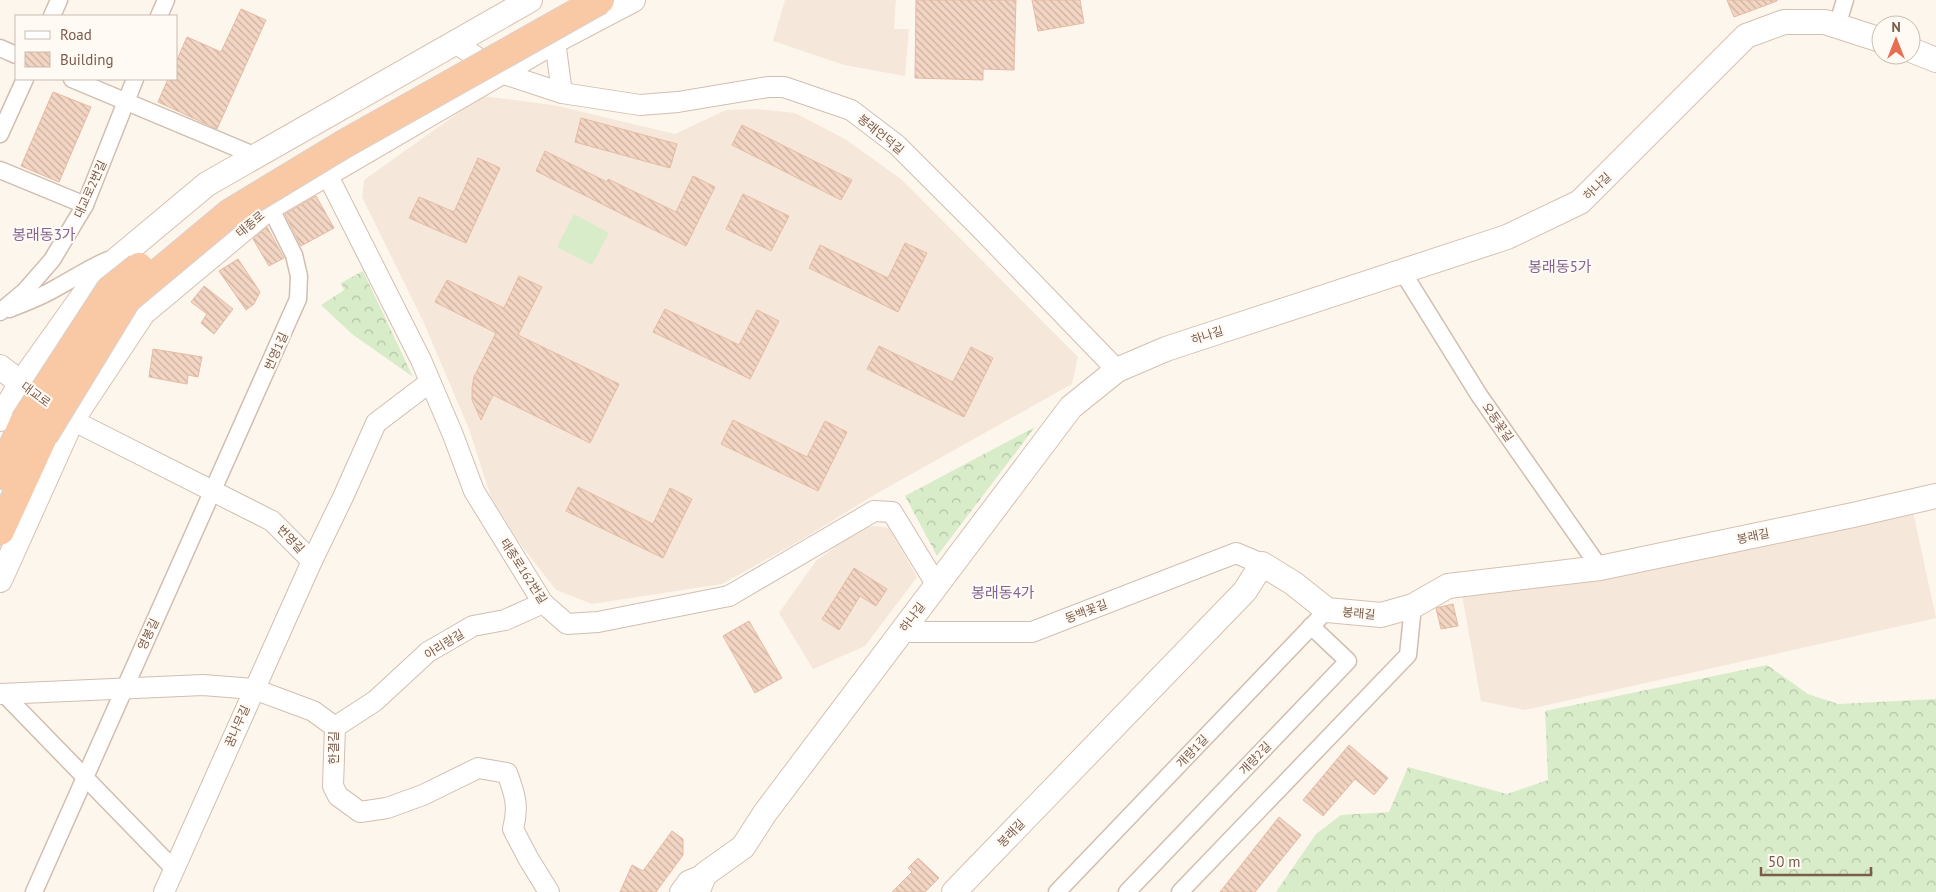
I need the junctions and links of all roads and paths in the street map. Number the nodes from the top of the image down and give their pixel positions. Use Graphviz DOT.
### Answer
graph roads {
  1 [pos="59,0"];
  2 [pos="166,0"];
  3 [pos="530,0"];
  4 [pos="566,0"];
  5 [pos="600,0"];
  6 [pos="633,0"];
  7 [pos="1845,0"];
  8 [pos="52,15"];
  9 [pos="159,15"];
  10 [pos="1837,26"];
  11 [pos="1871,37"];
  12 [pos="555,41"];
  13 [pos="455,43"];
  14 [pos="0,48"];
  15 [pos="1921,54"];
  16 [pos="15,55"];
  17 [pos="1936,60"];
  18 [pos="501,73"];
  19 [pos="25,80"];
  20 [pos="74,80"];
  21 [pos="135,80"];
  22 [pos="562,92"];
  23 [pos="126,102"];
  24 [pos="0,134"];
  25 [pos="256,156"];
  26 [pos="0,170"];
  27 [pos="327,174"];
  28 [pos="85,205"];
  29 [pos="270,207"];
  30 [pos="121,255"];
  31 [pos="1402,271"];
  32 [pos="82,296"];
  33 [pos="0,312"];
  34 [pos="133,327"];
  35 [pos="0,367"];
  36 [pos="1116,370"];
  37 [pos="430,382"];
  38 [pos="21,383"];
  39 [pos="0,419"];
  40 [pos="72,420"];
  41 [pos="0,475"];
  42 [pos="213,492"];
  43 [pos="1936,496"];
  44 [pos="0,531"];
  45 [pos="312,561"];
  46 [pos="1262,564"];
  47 [pos="1600,568"];
  48 [pos="0,580"];
  49 [pos="936,584"];
  50 [pos="543,603"];
  51 [pos="1413,606"];
  52 [pos="1319,618"];
  53 [pos="901,632"];
  54 [pos="254,688"];
  55 [pos="123,689"];
  56 [pos="3,695"];
  57 [pos="335,727"];
  58 [pos="85,777"];
  59 [pos="174,870"];
  60 [pos="701,883"];
  61 [pos="34,892"];
  62 [pos="164,892"];
  63 [pos="549,892"];
  64 [pos="680,892"];
  65 [pos="954,892"];
  66 [pos="1057,892"];
  67 [pos="1127,892"];
  68 [pos="1180,892"];
  1 -- 8 [label="street"];
  2 -- 9 [label="street"];
  3 -- 13 [label="main road"];
  4 -- 41 [label="highway, bridge"];
  5 -- 44 [label="highway, bridge"];
  6 -- 12 [label="main road, 태종로"];
  7 -- 10 [label="street"];
  10 -- 11 [label="main road, 하나길"];
  10 -- 31 [label="main road, 하나길"];
  12 -- 18 [label="main road, 태종로"];
  12 -- 22 [label="street"];
  13 -- 18 [label="street, 봉래언덕길"];
  13 -- 25 [label="main road"];
  14 -- 16 [label="street"];
  15 -- 17 [label="main road"];
  18 -- 22 [label="street, 봉래언덕길"];
  18 -- 27 [label="main road, 태종로"];
  19 -- 24 [label="street"];
  20 -- 23 [label="street"];
  21 -- 23 [label="street, 대교로2번길"];
  22 -- 36 [label="street, 봉래언덕길"];
  23 -- 25 [label="street"];
  23 -- 28 [label="street, 대교로2번길"];
  25 -- 30 [label="main road"];
  26 -- 28 [label="street"];
  27 -- 29 [label="main road, 태종로"];
  27 -- 37 [label="street, 태종로162번길"];
  28 -- 33 [label="street, 대교로2번길"];
  29 -- 34 [label="main road, 태종로"];
  29 -- 42 [label="street, 번영1길"];
  30 -- 32 [label="main road"];
  30 -- 33 [label="street"];
  31 -- 36 [label="main road, 하나길"];
  31 -- 47 [label="street, 오동꽃길"];
  32 -- 34 [label="main road"];
  32 -- 38 [label="main road"];
  34 -- 40 [label="main road, 태종로"];
  35 -- 38 [label="main road, 대교로"];
  36 -- 49 [label="main road, 하나길"];
  37 -- 45 [label="street, 번영길"];
  37 -- 50 [label="street, 태종로162번길"];
  38 -- 39 [label="main road"];
  38 -- 40 [label="main road, 대교로"];
  40 -- 42 [label="street, 번영길"];
  40 -- 48 [label="main road, 태종로"];
  42 -- 45 [label="street, 번영길"];
  42 -- 55 [label="street, 영봉길"];
  43 -- 47 [label="main road, 봉래길"];
  45 -- 54 [label="street, 꿈나무길"];
  46 -- 52 [label="main road, 봉래길"];
  46 -- 53 [label="street, 동백꽃길"];
  46 -- 65 [label="main road, 봉래길"];
  47 -- 51 [label="main road, 봉래길"];
  49 -- 50 [label="street, 태종로162번길"];
  49 -- 53 [label="main road, 하나길"];
  50 -- 57 [label="street, 아리랑길"];
  51 -- 52 [label="main road, 봉래길"];
  51 -- 68 [label="street"];
  52 -- 66 [label="street, 개량1길"];
  52 -- 67 [label="street, 개량2길"];
  53 -- 60 [label="main road, 하나길"];
  54 -- 55 [label="street, 한결길"];
  54 -- 57 [label="street, 한결길"];
  54 -- 59 [label="street, 꿈나무길"];
  55 -- 56 [label="street, 한결길"];
  55 -- 58 [label="street, 영봉길"];
  56 -- 58 [label="street"];
  57 -- 63 [label="street, 한결길"];
  58 -- 59 [label="street"];
  58 -- 61 [label="street, 영봉길"];
  59 -- 62 [label="street, 꿈나무길"];
  60 -- 64 [label="street"];
}
